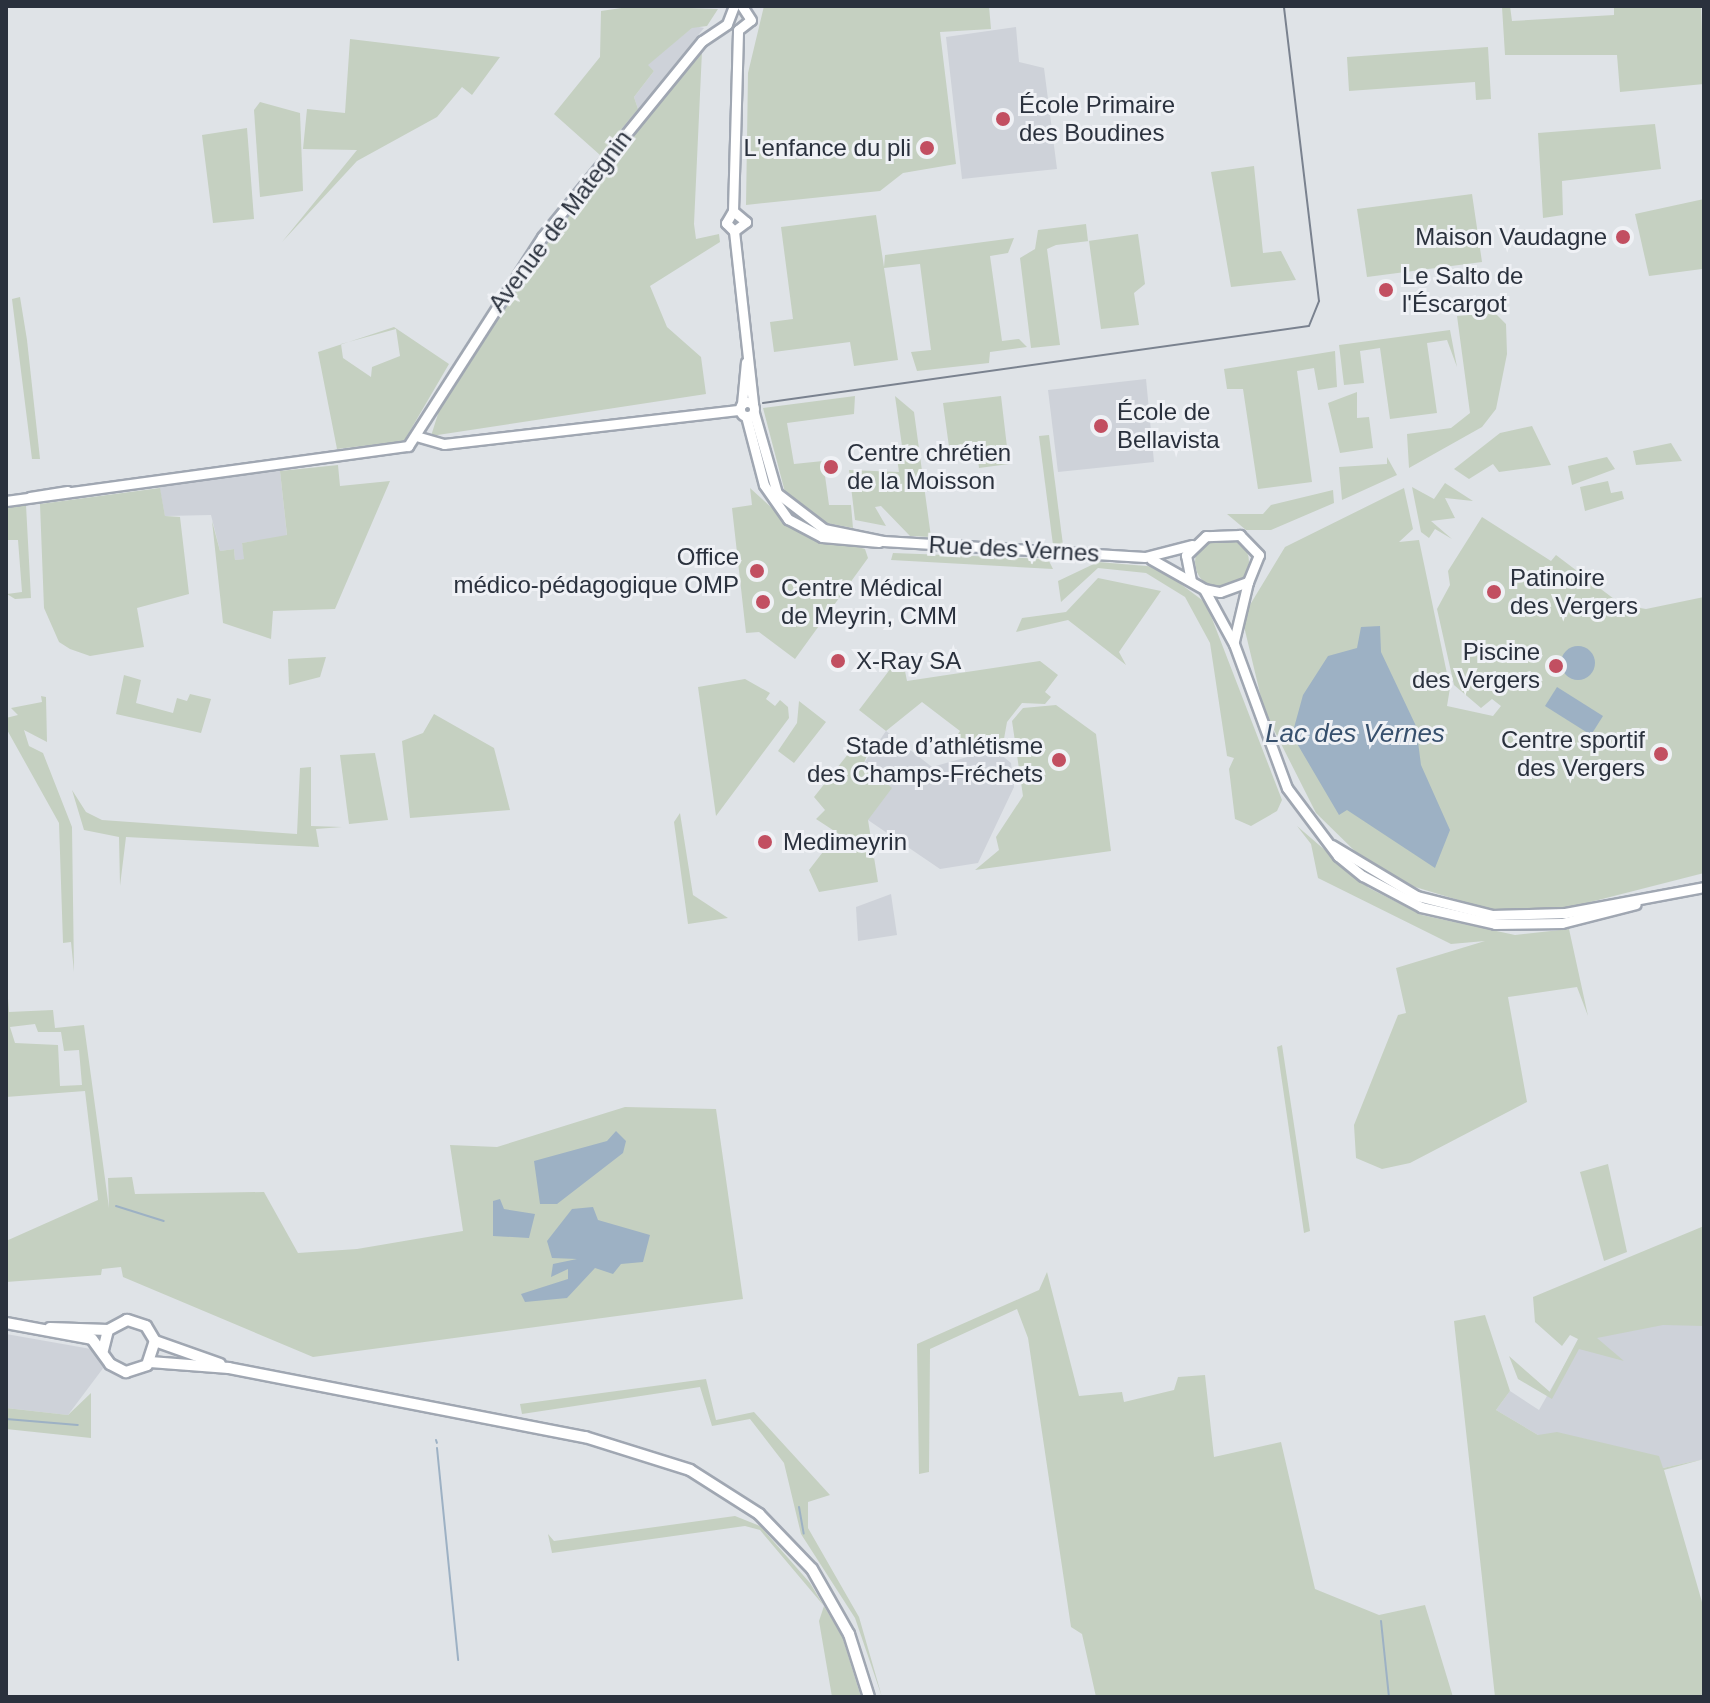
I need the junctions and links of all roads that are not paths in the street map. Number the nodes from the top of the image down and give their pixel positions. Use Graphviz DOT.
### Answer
graph roads {
  1 [pos="734,6"];
  2 [pos="744,6"];
  3 [pos="727,24"];
  4 [pos="738,30"];
  5 [pos="747,409"];
  6 [pos="416,436"];
  7 [pos="6,501"];
  8 [pos="1192,545"];
  9 [pos="1145,557"];
  10 [pos="1191,580"];
  11 [pos="1248,582"];
  12 [pos="1204,589"];
  13 [pos="1234,644"];
  14 [pos="1704,887"];
  15 [pos="6,1323"];
  16 [pos="32,1328"];
  17 [pos="108,1330"];
  18 [pos="155,1341"];
  19 [pos="103,1350"];
  20 [pos="150,1362"];
  21 [pos="229,1368"];
  22 [pos="869,1697"];
  1 -- 3 [label="main road"];
  2 -- 4 [label="main road"];
  3 -- 4 [label="main road"];
  3 -- 6 [label="main road, Avenue de Mategnin"];
  4 -- 5 [label="main road, Rue des Vernes"];
  5 -- 6 [label="main road"];
  5 -- 9 [label="main road, Rue des Vernes"];
  6 -- 7 [label="main road"];
  8 -- 9 [label="main road, Rue des Vernes"];
  8 -- 10 [label="main road"];
  8 -- 11 [label="main road"];
  9 -- 10 [label="main road, Rue des Vernes"];
  10 -- 12 [label="main road"];
  11 -- 12 [label="main road"];
  11 -- 13 [label="main road"];
  12 -- 13 [label="main road"];
  13 -- 14 [label="main road"];
  15 -- 16 [label="main road"];
  16 -- 17 [label="main road"];
  16 -- 19 [label="main road"];
  17 -- 18 [label="main road"];
  17 -- 19 [label="main road"];
  18 -- 20 [label="main road"];
  18 -- 21 [label="main road"];
  19 -- 20 [label="main road"];
  20 -- 21 [label="main road"];
  21 -- 22 [label="main road"];
}
